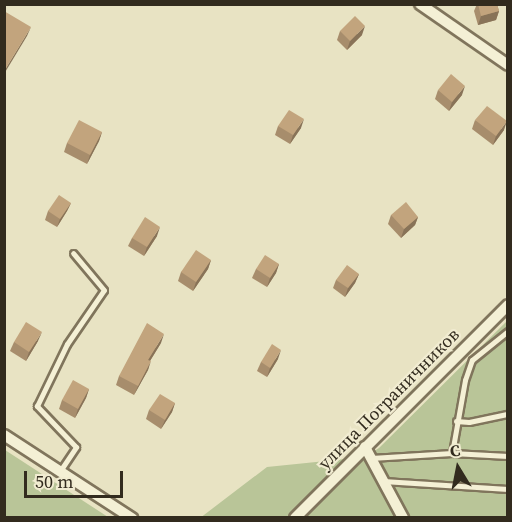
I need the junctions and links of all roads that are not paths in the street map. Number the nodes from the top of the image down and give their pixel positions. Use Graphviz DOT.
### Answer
graph roads {
  1 [pos="420,4"];
  2 [pos="507,65"];
  3 [pos="74,253"];
  4 [pos="506,308"];
  5 [pos="507,331"];
  6 [pos="507,414"];
  7 [pos="456,421"];
  8 [pos="4,435"];
  9 [pos="365,447"];
  10 [pos="452,453"];
  11 [pos="507,456"];
  12 [pos="371,458"];
  13 [pos="60,471"];
  14 [pos="383,480"];
  15 [pos="507,489"];
  16 [pos="132,518"];
  17 [pos="295,518"];
  18 [pos="403,518"];
  1 -- 2 [label="street"];
  3 -- 13 [label="lane"];
  4 -- 9 [label="street, улица Пограничников"];
  5 -- 7 [label="lane"];
  6 -- 7 [label="lane"];
  7 -- 10 [label="lane"];
  8 -- 13 [label="street"];
  9 -- 12 [label="street"];
  9 -- 17 [label="street, улица Пограничников"];
  10 -- 11 [label="lane"];
  10 -- 12 [label="lane"];
  12 -- 14 [label="street"];
  13 -- 16 [label="street"];
  14 -- 15 [label="lane"];
  14 -- 18 [label="street"];
}
